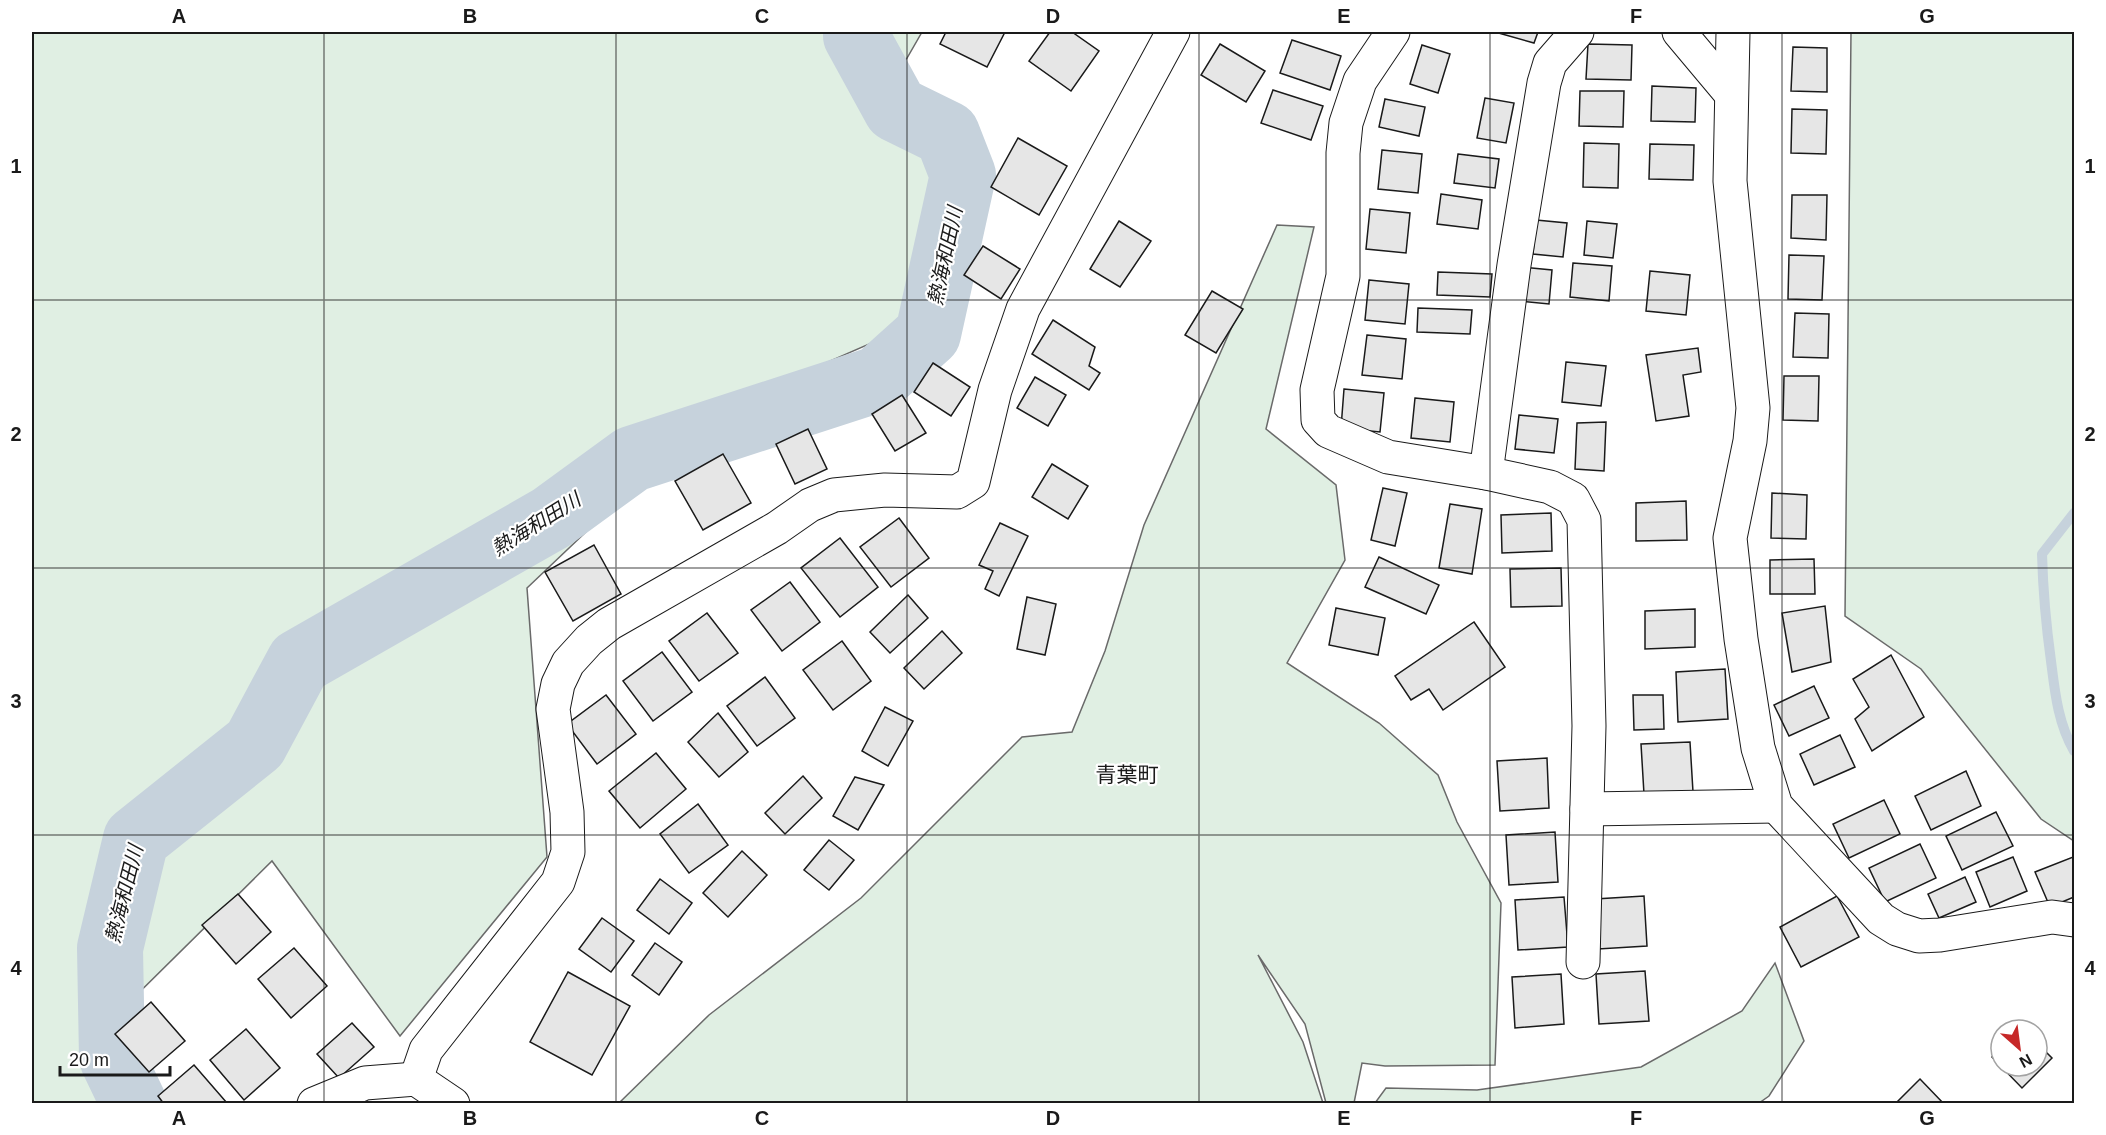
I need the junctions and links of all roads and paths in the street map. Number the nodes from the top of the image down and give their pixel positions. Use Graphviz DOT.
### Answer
graph roads {
  1 [pos="1173,32"];
  2 [pos="1393,32"];
  3 [pos="1577,32"];
  4 [pos="1679,32"];
  5 [pos="1733,32"];
  6 [pos="1731,94"];
  7 [pos="1486,473"];
  8 [pos="1776,806"];
  9 [pos="1587,809"];
  10 [pos="2074,920"];
  11 [pos="1583,962"];
  12 [pos="416,1079"];
  13 [pos="314,1104"];
  14 [pos="453,1104"];
  1 -- 12 [label="street"];
  2 -- 7 [label="street"];
  3 -- 7 [label="street"];
  4 -- 6 [label="street"];
  5 -- 6 [label="street"];
  6 -- 8 [label="street"];
  7 -- 9 [label="street"];
  8 -- 9 [label="street"];
  8 -- 10 [label="street"];
  9 -- 11 [label="street"];
  12 -- 13 [label="street"];
  12 -- 14 [label="street"];
}
